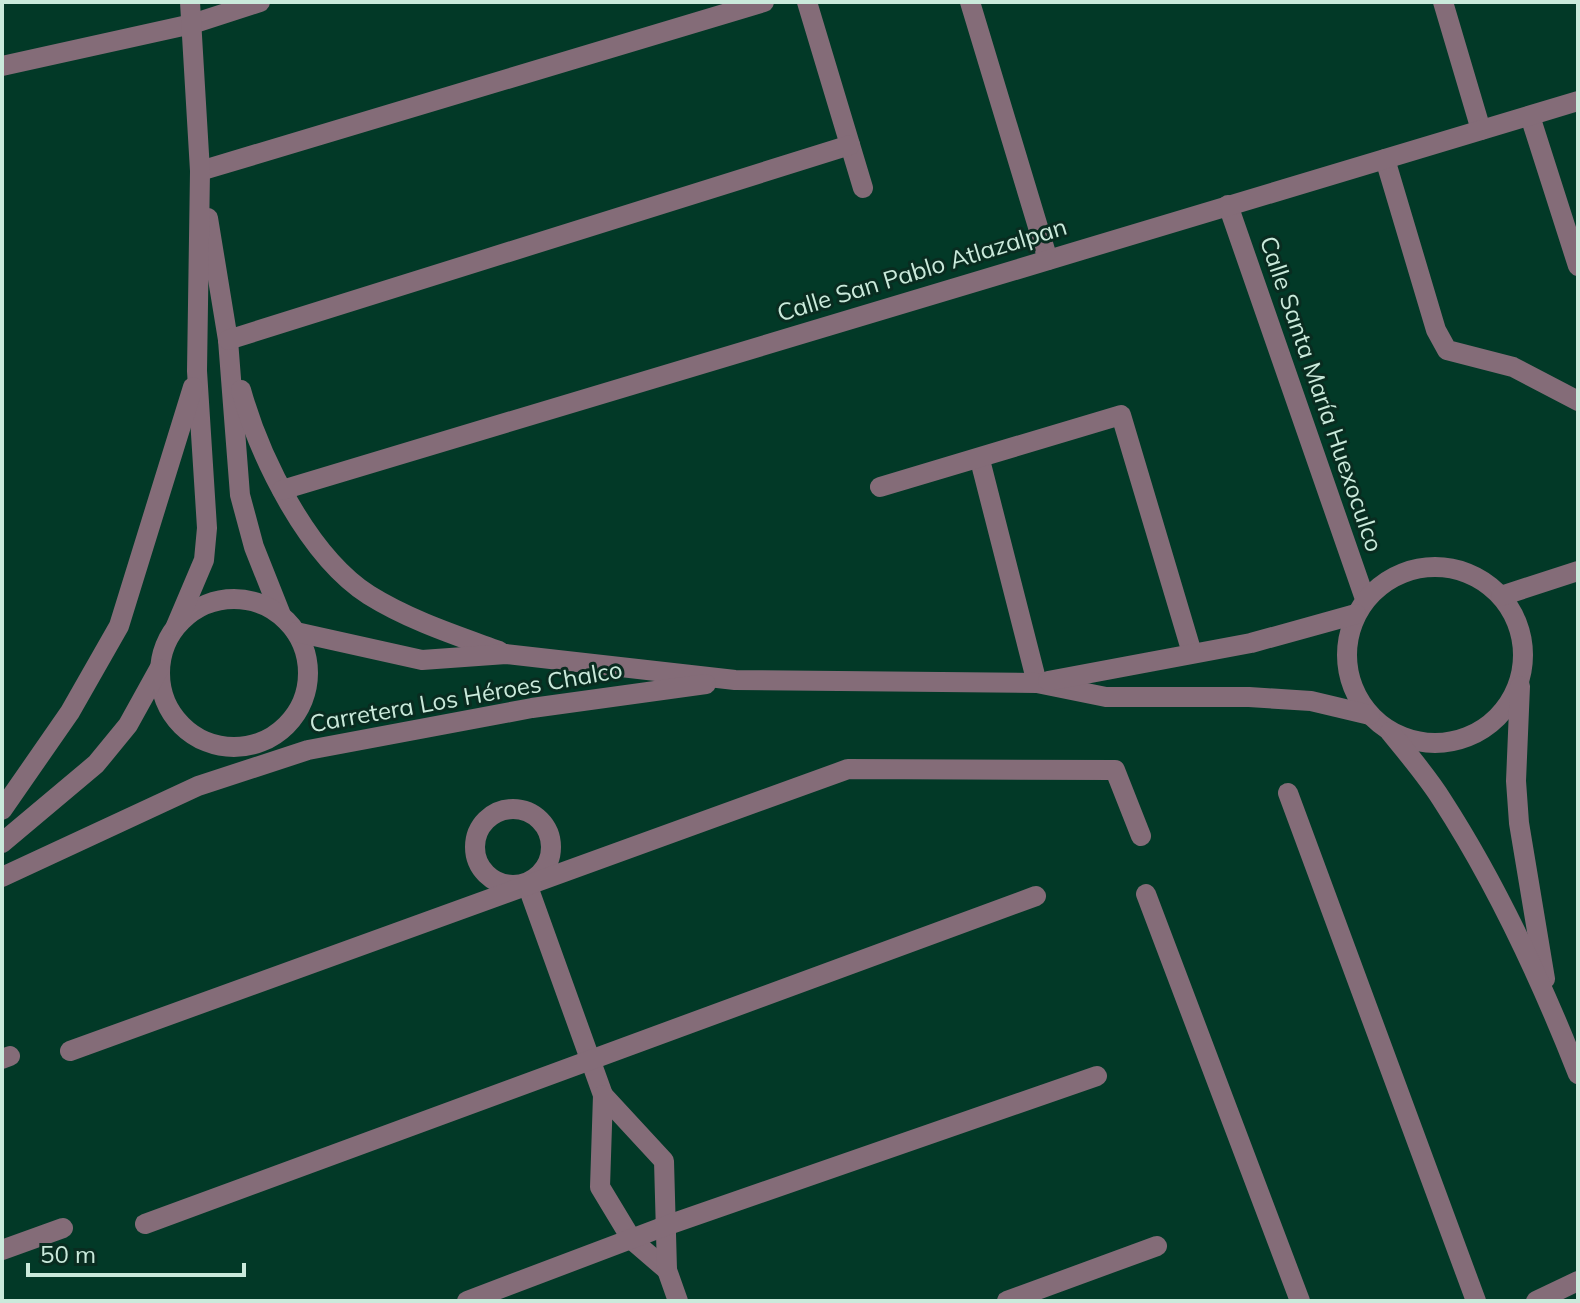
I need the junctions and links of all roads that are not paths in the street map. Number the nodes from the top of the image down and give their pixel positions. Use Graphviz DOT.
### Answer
graph roads {
  1 [pos="190,2"];
  2 [pos="260,2"];
  3 [pos="764,2"];
  4 [pos="807,2"];
  5 [pos="970,2"];
  6 [pos="1443,2"];
  7 [pos="192,24"];
  8 [pos="2,66"];
  9 [pos="1578,101"];
  10 [pos="1530,116"];
  11 [pos="1481,130"];
  12 [pos="850,145"];
  13 [pos="1385,159"];
  14 [pos="200,171"];
  15 [pos="863,188"];
  16 [pos="1228,205"];
  17 [pos="1048,260"];
  18 [pos="1578,266"];
  19 [pos="228,340"];
  20 [pos="197,371"];
  21 [pos="1578,401"];
  22 [pos="980,460"];
  23 [pos="880,487"];
  24 [pos="282,490"];
  25 [pos="1578,571"];
  26 [pos="1501,596"];
  27 [pos="1361,606"];
  28 [pos="281,615"];
  29 [pos="176,626"];
  30 [pos="296,632"];
  31 [pos="1192,653"];
  32 [pos="506,654"];
  33 [pos="159,669"];
  34 [pos="1520,679"];
  35 [pos="735,680"];
  36 [pos="1037,683"];
  37 [pos="1370,715"];
  38 [pos="1389,731"];
  39 [pos="275,736"];
  40 [pos="231,748"];
  41 [pos="308,750"];
  42 [pos="198,786"];
  43 [pos="1288,793"];
  44 [pos="2,810"];
  45 [pos="1141,836"];
  46 [pos="2,843"];
  47 [pos="2,877"];
  48 [pos="527,884"];
  49 [pos="1146,894"];
  50 [pos="1036,896"];
  51 [pos="1549,999"];
  52 [pos="70,1051"];
  53 [pos="591,1057"];
  54 [pos="1578,1074"];
  55 [pos="1097,1076"];
  56 [pos="603,1095"];
  57 [pos="145,1224"];
  58 [pos="668,1225"];
  59 [pos="63,1228"];
  60 [pos="632,1240"];
  61 [pos="1157,1246"];
  62 [pos="2,1250"];
  63 [pos="667,1270"];
  64 [pos="1578,1281"];
  65 [pos="467,1301"];
  66 [pos="678,1301"];
  67 [pos="1007,1301"];
  68 [pos="1300,1301"];
  69 [pos="1476,1301"];
  70 [pos="1536,1301"];
  1 -- 7 [label="street"];
  2 -- 7 [label="street"];
  3 -- 14 [label="street"];
  4 -- 12 [label="street"];
  5 -- 17 [label="street"];
  6 -- 11 [label="street"];
  7 -- 8 [label="street"];
  7 -- 14 [label="street"];
  9 -- 10 [label="street, Calle San Pablo Atlazalpan"];
  10 -- 11 [label="street, Calle San Pablo Atlazalpan"];
  10 -- 18 [label="street"];
  11 -- 13 [label="street, Calle San Pablo Atlazalpan"];
  12 -- 15 [label="street"];
  12 -- 19 [label="street"];
  13 -- 16 [label="street, Calle San Pablo Atlazalpan"];
  13 -- 21 [label="street"];
  14 -- 19 [label="street"];
  14 -- 20 [label="street"];
  16 -- 17 [label="street, Calle San Pablo Atlazalpan"];
  16 -- 27 [label="street, Calle Santa María Huexoculco"];
  17 -- 24 [label="street, Calle San Pablo Atlazalpan"];
  19 -- 24 [label="street"];
  19 -- 28 [label="street"];
  20 -- 29 [label="street"];
  20 -- 44 [label="street"];
  22 -- 23 [label="street"];
  22 -- 31 [label="street"];
  22 -- 36 [label="street"];
  24 -- 32 [label="street"];
  25 -- 26 [label="street"];
  26 -- 27 [label="street"];
  26 -- 34 [label="street"];
  27 -- 31 [label="street"];
  27 -- 37 [label="street"];
  28 -- 29 [label="street"];
  28 -- 30 [label="street"];
  29 -- 33 [label="street"];
  30 -- 32 [label="street"];
  30 -- 39 [label="street"];
  31 -- 36 [label="street"];
  32 -- 35 [label="street, Carretera Los Héroes Chalco"];
  33 -- 40 [label="street"];
  33 -- 46 [label="street"];
  34 -- 38 [label="street"];
  34 -- 51 [label="street"];
  35 -- 36 [label="street"];
  35 -- 41 [label="street, Carretera Los Héroes Chalco"];
  36 -- 37 [label="street"];
  37 -- 38 [label="street"];
  38 -- 51 [label="street"];
  39 -- 40 [label="street"];
  39 -- 41 [label="street"];
  40 -- 42 [label="street"];
  41 -- 42 [label="street, Carretera Los Héroes Chalco"];
  42 -- 47 [label="street, Carretera Los Héroes Chalco"];
  43 -- 69 [label="street"];
  45 -- 48 [label="street"];
  48 -- 52 [label="street"];
  48 -- 53 [label="street"];
  49 -- 68 [label="street"];
  50 -- 53 [label="street"];
  51 -- 54 [label="street"];
  53 -- 56 [label="street"];
  53 -- 57 [label="street"];
  55 -- 58 [label="street"];
  56 -- 58 [label="street"];
  56 -- 60 [label="street"];
  58 -- 60 [label="street"];
  58 -- 63 [label="street"];
  59 -- 62 [label="street"];
  60 -- 63 [label="street"];
  60 -- 65 [label="street"];
  61 -- 67 [label="street"];
  63 -- 66 [label="street"];
  64 -- 70 [label="street"];
}
